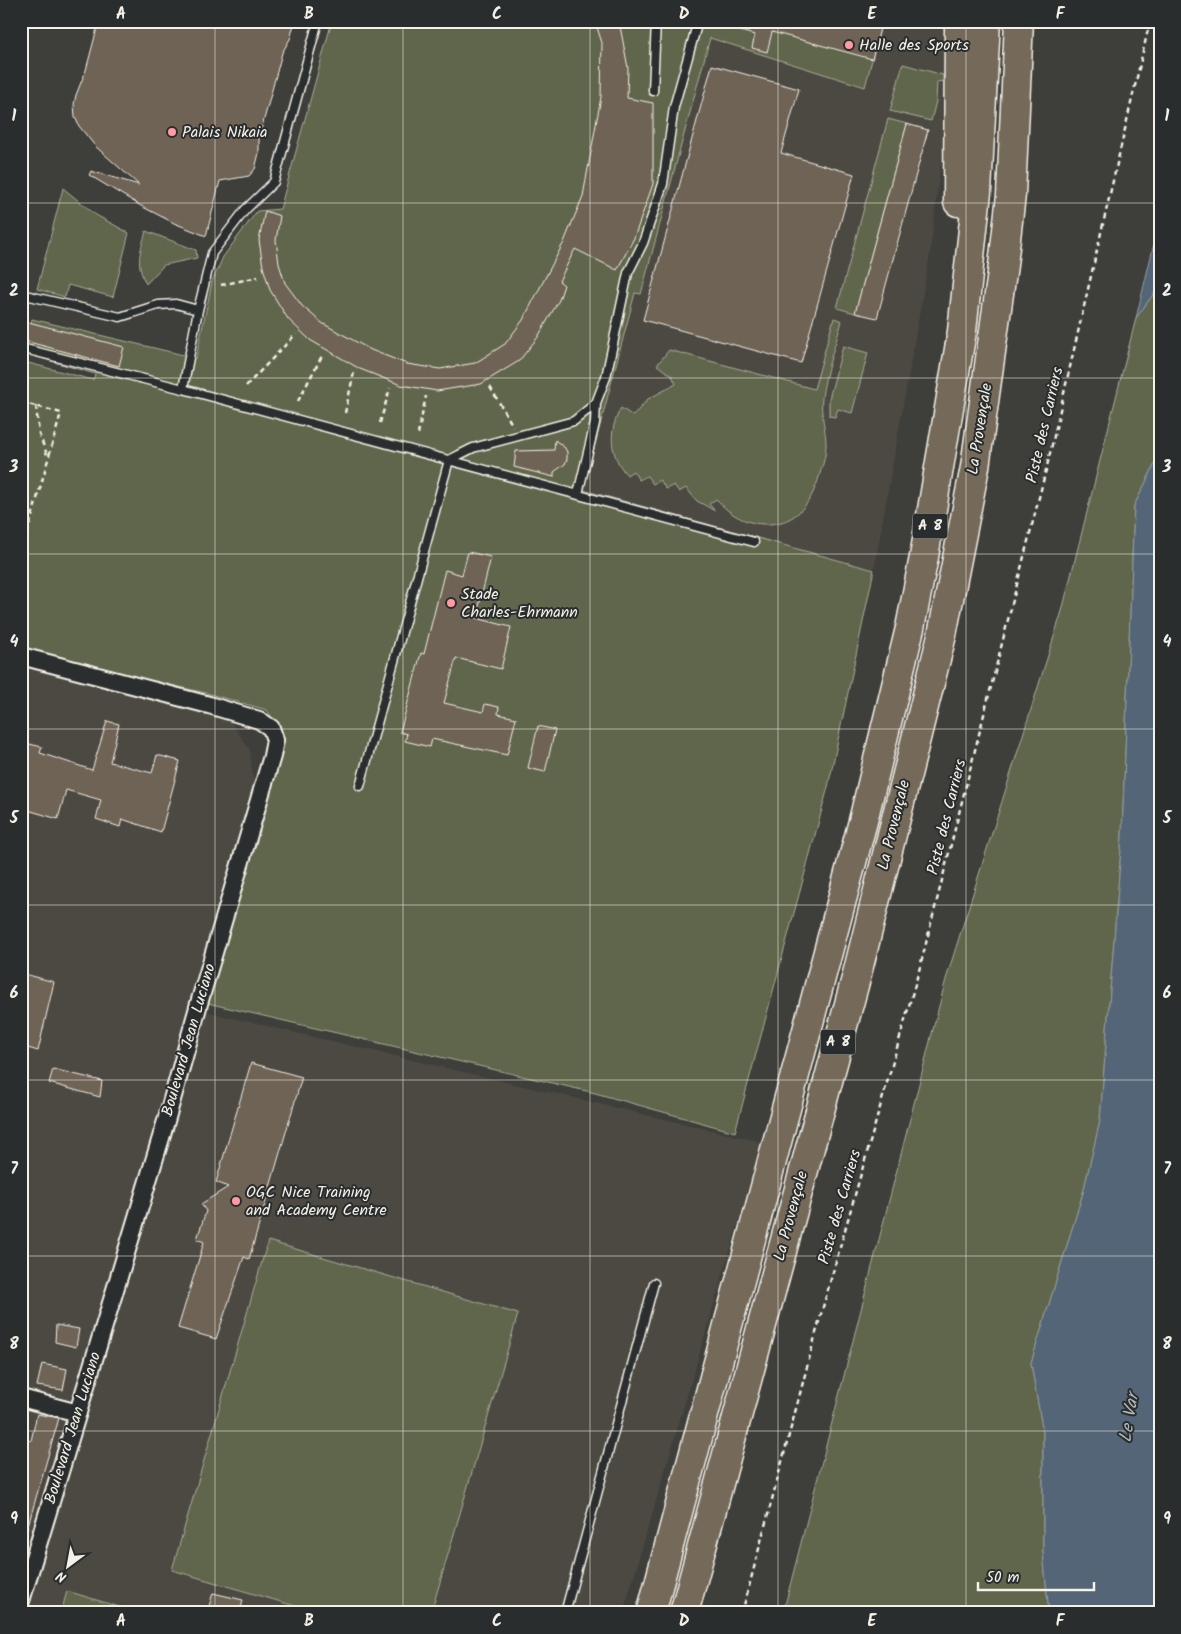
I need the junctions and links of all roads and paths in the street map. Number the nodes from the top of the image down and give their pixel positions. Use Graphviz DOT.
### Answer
graph roads {
  1 [pos="318,21"];
  2 [pos="656,21"];
  3 [pos="698,21"];
  4 [pos="959,21"];
  5 [pos="986,21"];
  6 [pos="1019,21"];
  7 [pos="1028,21"];
  8 [pos="1150,21"];
  9 [pos="1018,61"];
  10 [pos="654,91"];
  11 [pos="258,277"];
  12 [pos="221,284"];
  13 [pos="21,294"];
  14 [pos="198,310"];
  15 [pos="962,331"];
  16 [pos="296,334"];
  17 [pos="21,348"];
  18 [pos="323,354"];
  19 [pos="354,372"];
  20 [pos="246,386"];
  21 [pos="490,387"];
  22 [pos="390,388"];
  23 [pos="183,389"];
  24 [pos="426,396"];
  25 [pos="298,400"];
  26 [pos="21,402"];
  27 [pos="596,403"];
  28 [pos="36,406"];
  29 [pos="344,413"];
  30 [pos="380,423"];
  31 [pos="418,434"];
  32 [pos="518,436"];
  33 [pos="48,459"];
  34 [pos="449,460"];
  35 [pos="578,494"];
  36 [pos="21,525"];
  37 [pos="28,532"];
  38 [pos="754,542"];
  39 [pos="21,556"];
  40 [pos="21,656"];
  41 [pos="360,786"];
  42 [pos="654,1283"];
  43 [pos="21,1398"];
  44 [pos="78,1413"];
  45 [pos="21,1601"];
  46 [pos="565,1613"];
  47 [pos="651,1613"];
  48 [pos="684,1613"];
  49 [pos="742,1613"];
  1 -- 14 [label="lane"];
  2 -- 10 [label="lane"];
  3 -- 27 [label="lane"];
  4 -- 15 [label="highway"];
  5 -- 15 [label="highway, La Provençale / A 8"];
  6 -- 9 [label="highway, La Provençale / A 8"];
  7 -- 9 [label="highway"];
  8 -- 49 [label="path, Piste des Carriers"];
  9 -- 48 [label="highway, La Provençale / A 8"];
  11 -- 12 [label="path"];
  13 -- 14 [label="lane"];
  14 -- 23 [label="lane"];
  15 -- 47 [label="highway, La Provençale / A 8"];
  16 -- 20 [label="path"];
  17 -- 23 [label="lane"];
  18 -- 25 [label="path"];
  19 -- 29 [label="path"];
  21 -- 32 [label="path"];
  22 -- 30 [label="path"];
  23 -- 34 [label="lane"];
  24 -- 31 [label="path"];
  26 -- 28 [label="path"];
  27 -- 32 [label="lane"];
  27 -- 35 [label="lane"];
  28 -- 33 [label="path"];
  28 -- 33 [label="path"];
  32 -- 34 [label="lane"];
  33 -- 37 [label="path"];
  34 -- 35 [label="lane"];
  34 -- 41 [label="lane"];
  35 -- 38 [label="lane"];
  36 -- 37 [label="path"];
  37 -- 39 [label="path"];
  40 -- 44 [label="street, Boulevard Jean Luciano"];
  42 -- 46 [label="lane"];
  43 -- 44 [label="street"];
  44 -- 45 [label="street, Boulevard Jean Luciano"];
}
